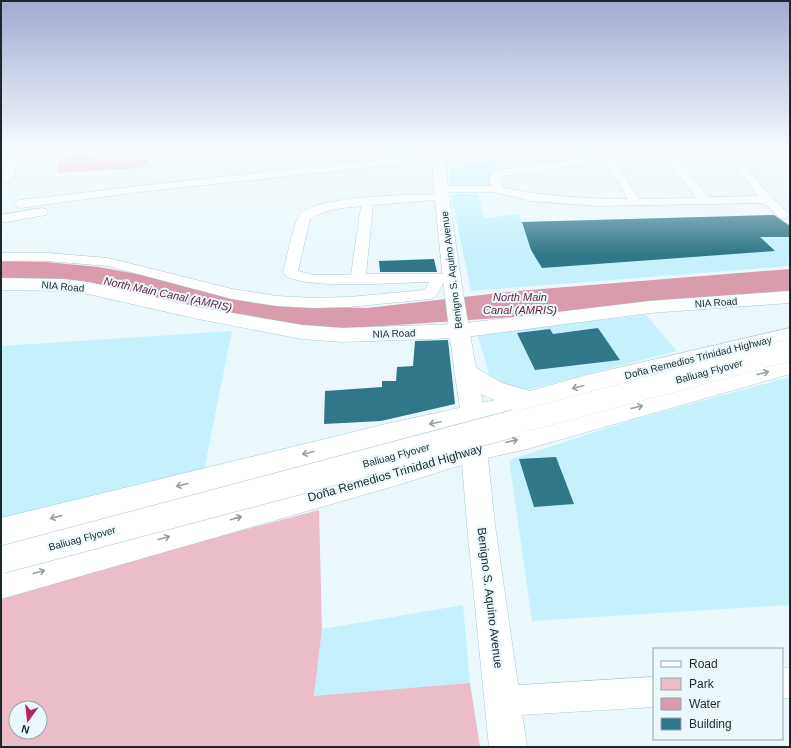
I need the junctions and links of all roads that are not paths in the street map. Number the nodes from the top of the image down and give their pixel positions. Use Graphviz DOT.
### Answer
graph roads {
  1 [pos="183,184"];
  2 [pos="441,184"];
  3 [pos="496,184"];
  4 [pos="624,184"];
  5 [pos="692,184"];
  6 [pos="756,184"];
  7 [pos="498,189"];
  8 [pos="442,193"];
  9 [pos="100,194"];
  10 [pos="767,198"];
  11 [pos="704,200"];
  12 [pos="367,202"];
  13 [pos="635,202"];
  14 [pos="20,204"];
  15 [pos="784,215"];
  16 [pos="1,219"];
  17 [pos="1,257"];
  18 [pos="358,279"];
  19 [pos="449,282"];
  20 [pos="1,284"];
  21 [pos="790,296"];
  22 [pos="458,326"];
  23 [pos="790,335"];
  24 [pos="790,350"];
  25 [pos="790,366"];
  26 [pos="465,372"];
  27 [pos="532,400"];
  28 [pos="473,414"];
  29 [pos="474,450"];
  30 [pos="1,532"];
  31 [pos="1,560"];
  32 [pos="1,582"];
  33 [pos="653,692"];
  34 [pos="503,701"];
  35 [pos="508,747"];
  1 -- 9 [label="street"];
  2 -- 8 [label="main road, Benigno S. Aquino Avenue"];
  3 -- 7 [label="street"];
  4 -- 13 [label="street"];
  5 -- 11 [label="street"];
  6 -- 10 [label="street"];
  7 -- 8 [label="street"];
  7 -- 13 [label="street"];
  8 -- 12 [label="street"];
  8 -- 19 [label="main road, Benigno S. Aquino Avenue"];
  9 -- 14 [label="street"];
  9 -- 16 [label="street"];
  10 -- 11 [label="street"];
  10 -- 15 [label="street"];
  11 -- 13 [label="street"];
  12 -- 18 [label="street"];
  12 -- 18 [label="street"];
  17 -- 19 [label="street"];
  18 -- 19 [label="street"];
  19 -- 22 [label="main road, Benigno S. Aquino Avenue"];
  20 -- 22 [label="main road, NIA Road"];
  21 -- 22 [label="main road, NIA Road"];
  22 -- 26 [label="main road, Benigno S. Aquino Avenue"];
  23 -- 27 [label="main road, Doña Remedios Trinidad Highway, one-way"];
  24 -- 31 [label="main road, Baliuag Flyover, bridge"];
  29 -- 25 [label="main road, Doña Remedios Trinidad Highway, one-way"];
  26 -- 27 [label="main road"];
  26 -- 28 [label="main road, Benigno S. Aquino Avenue"];
  27 -- 28 [label="main road, Doña Remedios Trinidad Highway"];
  28 -- 30 [label="main road, Doña Remedios Trinidad Highway, one-way"];
  32 -- 29 [label="main road, Doña Remedios Trinidad Highway, one-way"];
  29 -- 34 [label="main road, Benigno S. Aquino Avenue"];
  33 -- 34 [label="street"];
  34 -- 35 [label="main road, Benigno S. Aquino Avenue"];
}
